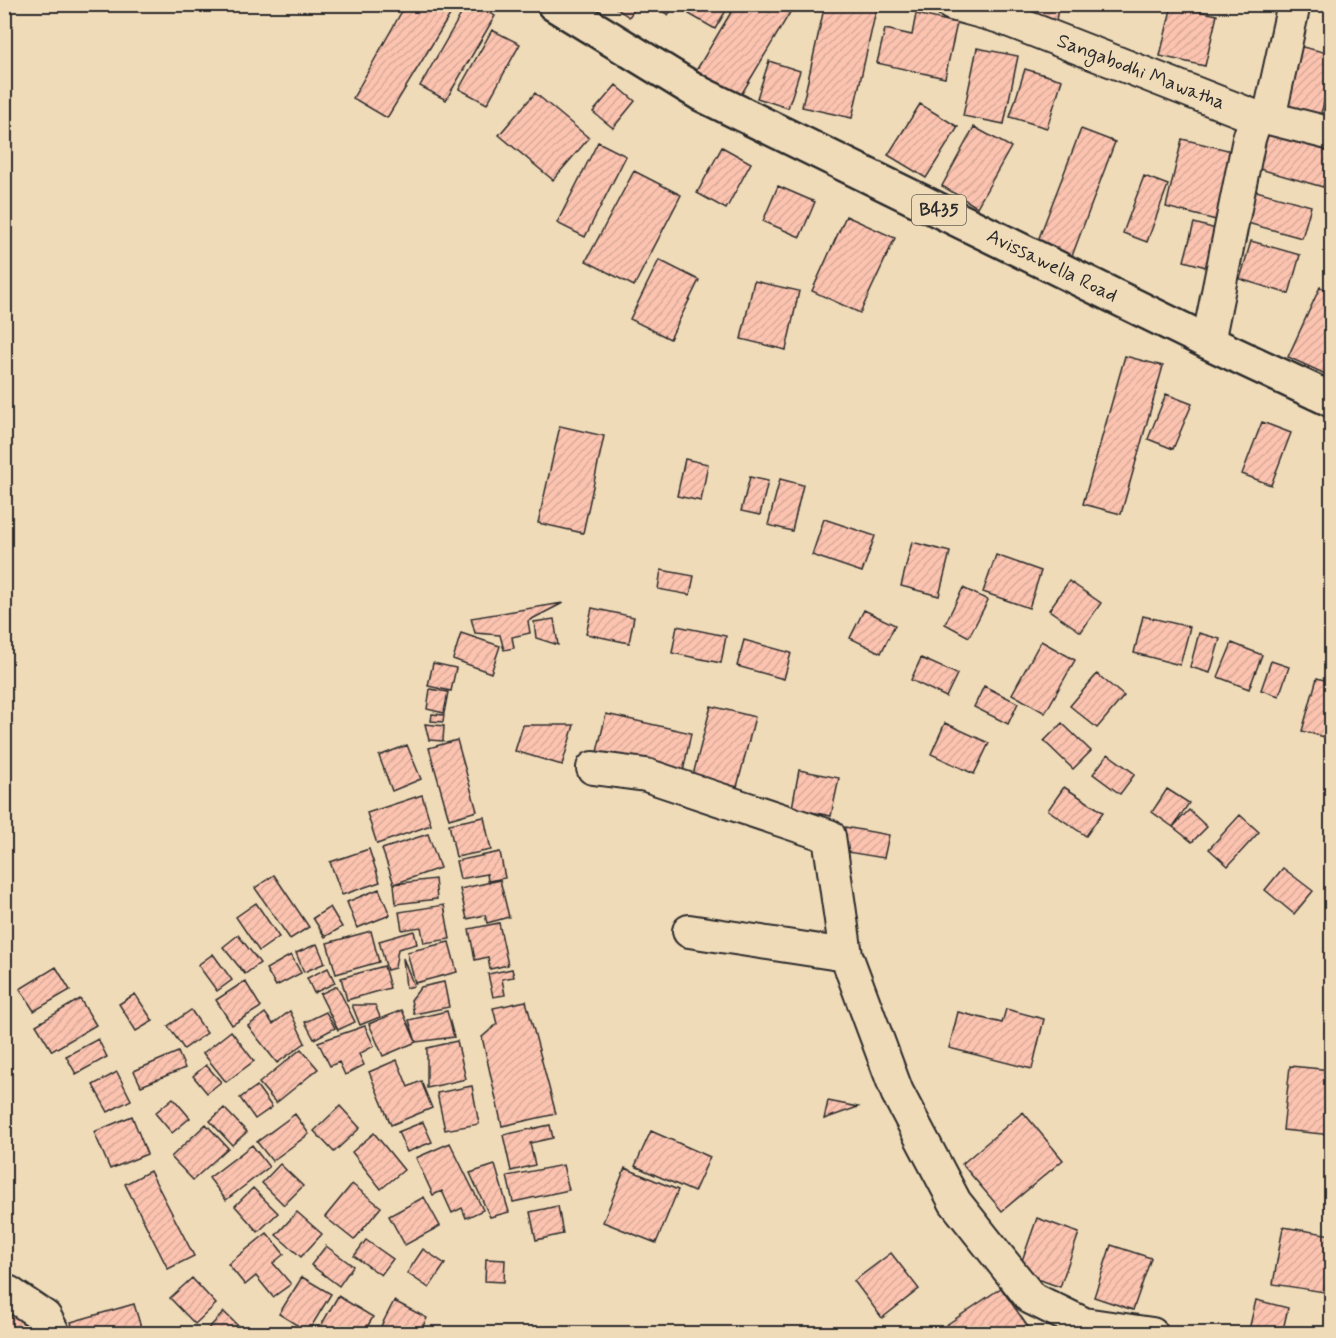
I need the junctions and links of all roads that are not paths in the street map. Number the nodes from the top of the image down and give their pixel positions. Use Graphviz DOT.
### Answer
graph roads {
  1 [pos="554,4"];
  2 [pos="952,4"];
  3 [pos="1294,4"];
  4 [pos="1002,11"];
  5 [pos="1263,118"];
  6 [pos="1332,134"];
  7 [pos="1208,342"];
  8 [pos="1332,400"];
  9 [pos="593,768"];
  10 [pos="689,931"];
  11 [pos="846,955"];
  12 [pos="4,1292"];
  13 [pos="54,1334"];
  14 [pos="1152,1334"];
  1 -- 7 [label="main road, Avissawella Road / B435"];
  2 -- 4 [label="street, Sangabodhi Mawatha"];
  3 -- 5 [label="street"];
  4 -- 5 [label="street, Sangabodhi Mawatha"];
  5 -- 6 [label="street, Sangabodhi Mawatha"];
  5 -- 7 [label="street"];
  7 -- 8 [label="main road, Avissawella Road / B435"];
  9 -- 11 [label="street"];
  10 -- 11 [label="street"];
  11 -- 14 [label="street"];
  12 -- 13 [label="street"];
}
